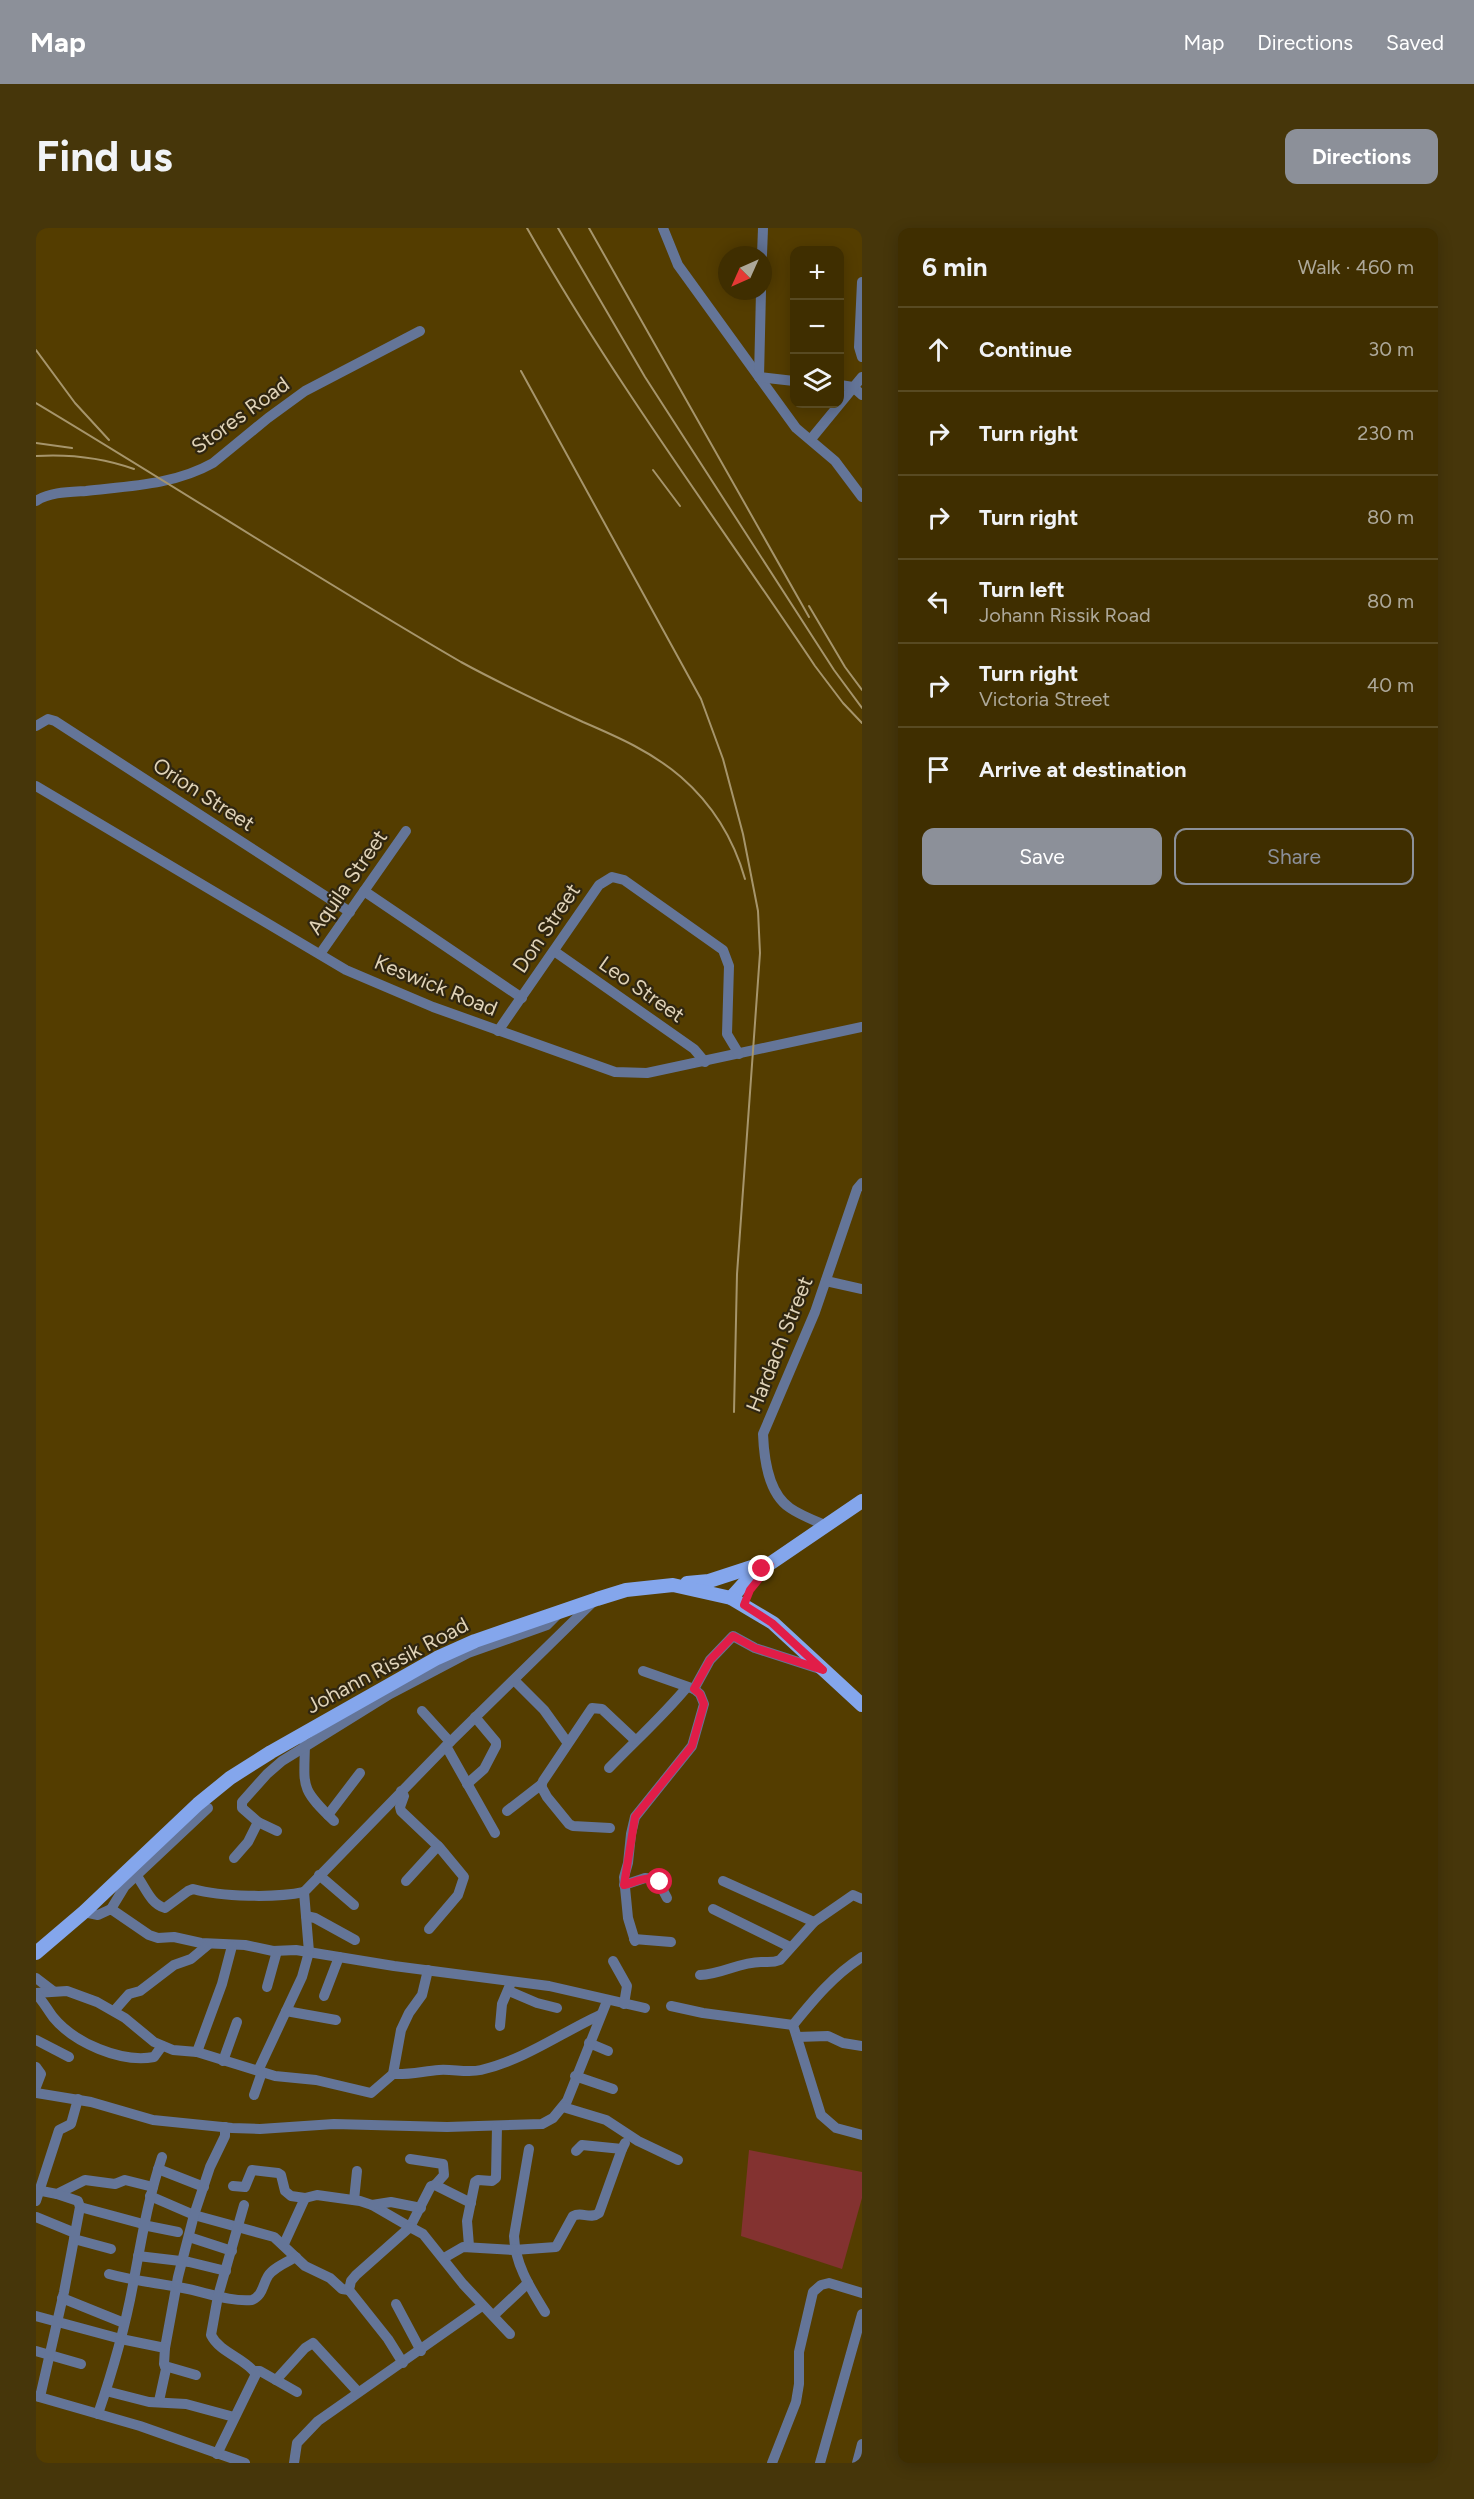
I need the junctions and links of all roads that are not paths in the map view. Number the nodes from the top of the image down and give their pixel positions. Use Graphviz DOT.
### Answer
graph roads {
  1 [pos="663,228"];
  2 [pos="763,228"];
  3 [pos="762,246"];
  4 [pos="862,282"];
  5 [pos="761,300"];
  6 [pos="420,331"];
  7 [pos="862,357"];
  8 [pos="759,377"];
  9 [pos="862,377"];
  10 [pos="790,380"];
  11 [pos="844,386"];
  12 [pos="853,387"];
  13 [pos="862,395"];
  14 [pos="811,439"];
  15 [pos="862,497"];
  16 [pos="36,501"];
  17 [pos="36,726"];
  18 [pos="36,786"];
  19 [pos="406,831"];
  20 [pos="364,891"];
  21 [pos="350,912"];
  22 [pos="554,951"];
  23 [pos="320,954"];
  24 [pos="522,998"];
  25 [pos="862,1027"];
  26 [pos="498,1031"];
  27 [pos="739,1054"];
  28 [pos="705,1062"];
  29 [pos="860,1186"];
  30 [pos="826,1281"];
  31 [pos="862,1289"];
  32 [pos="862,1501"];
  33 [pos="825,1525"];
  34 [pos="775,1561"];
  35 [pos="673,1585"];
  36 [pos="731,1598"];
  37 [pos="597,1599"];
  38 [pos="744,1605"];
  39 [pos="561,1610"];
  40 [pos="823,1670"];
  41 [pos="643,1671"];
  42 [pos="514,1680"];
  43 [pos="691,1688"];
  44 [pos="862,1705"];
  45 [pos="422,1711"];
  46 [pos="475,1717"];
  47 [pos="306,1731"];
  48 [pos="635,1740"];
  49 [pos="567,1742"];
  50 [pos="448,1744"];
  51 [pos="305,1748"];
  52 [pos="609,1768"];
  53 [pos="360,1773"];
  54 [pos="467,1784"];
  55 [pos="542,1784"];
  56 [pos="401,1791"];
  57 [pos="208,1808"];
  58 [pos="507,1811"];
  59 [pos="258,1822"];
  60 [pos="610,1828"];
  61 [pos="277,1831"];
  62 [pos="495,1833"];
  63 [pos="438,1846"];
  64 [pos="234,1858"];
  65 [pos="136,1875"];
  66 [pos="319,1875"];
  67 [pos="406,1881"];
  68 [pos="723,1881"];
  69 [pos="624,1885"];
  70 [pos="304,1892"];
  71 [pos="667,1898"];
  72 [pos="862,1899"];
  73 [pos="354,1905"];
  74 [pos="111,1909"];
  75 [pos="713,1909"];
  76 [pos="84,1911"];
  77 [pos="306,1916"];
  78 [pos="814,1922"];
  79 [pos="429,1929"];
  80 [pos="355,1940"];
  81 [pos="671,1942"];
  82 [pos="209,1944"];
  83 [pos="232,1946"];
  84 [pos="790,1947"];
  85 [pos="277,1951"];
  86 [pos="309,1952"];
  87 [pos="36,1953"];
  88 [pos="339,1957"];
  89 [pos="862,1957"];
  90 [pos="614,1961"];
  91 [pos="428,1970"];
  92 [pos="700,1975"];
  93 [pos="36,1978"];
  94 [pos="510,1986"];
  95 [pos="267,1987"];
  96 [pos="53,1991"];
  97 [pos="36,1994"];
  98 [pos="324,1996"];
  99 [pos="607,2001"];
  100 [pos="624,2004"];
  101 [pos="671,2006"];
  102 [pos="557,2008"];
  103 [pos="645,2008"];
  104 [pos="114,2011"];
  105 [pos="286,2011"];
  106 [pos="600,2014"];
  107 [pos="336,2020"];
  108 [pos="237,2022"];
  109 [pos="794,2025"];
  110 [pos="500,2026"];
  111 [pos="797,2037"];
  112 [pos="36,2040"];
  113 [pos="589,2043"];
  114 [pos="162,2046"];
  115 [pos="862,2046"];
  116 [pos="608,2051"];
  117 [pos="197,2052"];
  118 [pos="69,2057"];
  119 [pos="223,2061"];
  120 [pos="36,2067"];
  121 [pos="260,2072"];
  122 [pos="393,2074"];
  123 [pos="575,2076"];
  124 [pos="36,2087"];
  125 [pos="613,2089"];
  126 [pos="36,2094"];
  127 [pos="254,2095"];
  128 [pos="78,2100"];
  129 [pos="563,2107"];
  130 [pos="497,2126"];
  131 [pos="225,2127"];
  132 [pos="629,2134"];
  133 [pos="862,2135"];
  134 [pos="529,2149"];
  135 [pos="622,2149"];
  136 [pos="576,2151"];
  137 [pos="162,2157"];
  138 [pos="410,2159"];
  139 [pos="678,2160"];
  140 [pos="158,2169"];
  141 [pos="357,2170"];
  142 [pos="435,2185"];
  143 [pos="233,2186"];
  144 [pos="204,2187"];
  145 [pos="152,2192"];
  146 [pos="37,2194"];
  147 [pos="57,2194"];
  148 [pos="305,2198"];
  149 [pos="354,2200"];
  150 [pos="471,2203"];
  151 [pos="244,2205"];
  152 [pos="372,2205"];
  153 [pos="80,2207"];
  154 [pos="421,2208"];
  155 [pos="194,2215"];
  156 [pos="36,2217"];
  157 [pos="143,2225"];
  158 [pos="239,2227"];
  159 [pos="410,2227"];
  160 [pos="178,2232"];
  161 [pos="74,2236"];
  162 [pos="189,2237"];
  163 [pos="284,2244"];
  164 [pos="469,2246"];
  165 [pos="111,2249"];
  166 [pos="514,2250"];
  167 [pos="231,2251"];
  168 [pos="138,2256"];
  169 [pos="296,2257"];
  170 [pos="444,2258"];
  171 [pos="183,2261"];
  172 [pos="226,2271"];
  173 [pos="110,2274"];
  174 [pos="134,2281"];
  175 [pos="528,2283"];
  176 [pos="176,2286"];
  177 [pos="349,2290"];
  178 [pos="862,2293"];
  179 [pos="218,2296"];
  180 [pos="62,2298"];
  181 [pos="396,2304"];
  182 [pos="482,2306"];
  183 [pos="545,2312"];
  184 [pos="862,2314"];
  185 [pos="36,2316"];
  186 [pos="494,2316"];
  187 [pos="56,2321"];
  188 [pos="124,2323"];
  189 [pos="510,2334"];
  190 [pos="121,2339"];
  191 [pos="165,2348"];
  192 [pos="36,2351"];
  193 [pos="422,2351"];
  194 [pos="50,2355"];
  195 [pos="403,2363"];
  196 [pos="81,2364"];
  197 [pos="165,2366"];
  198 [pos="255,2371"];
  199 [pos="196,2375"];
  200 [pos="276,2380"];
  201 [pos="106,2391"];
  202 [pos="297,2392"];
  203 [pos="358,2392"];
  204 [pos="38,2397"];
  205 [pos="159,2402"];
  206 [pos="98,2414"];
  207 [pos="234,2417"];
  208 [pos="862,2444"];
  209 [pos="217,2454"];
  210 [pos="245,2463"];
  211 [pos="294,2463"];
  212 [pos="772,2463"];
  213 [pos="820,2463"];
  214 [pos="857,2463"];
  1 -- 8 [label="street"];
  2 -- 3 [label="street"];
  4 -- 7 [label="street"];
  5 -- 8 [label="street"];
  6 -- 16 [label="street, Stores Road"];
  8 -- 10 [label="street"];
  8 -- 14 [label="street"];
  9 -- 12 [label="street"];
  11 -- 12 [label="street"];
  12 -- 13 [label="street"];
  12 -- 14 [label="street"];
  14 -- 15 [label="street"];
  17 -- 21 [label="street, Orion Street"];
  18 -- 23 [label="street, Keswick Road"];
  19 -- 20 [label="street, Aquila Street"];
  20 -- 21 [label="street, Aquila Street"];
  20 -- 24 [label="street"];
  21 -- 23 [label="street, Aquila Street"];
  22 -- 24 [label="street, Don Street"];
  22 -- 27 [label="street, Don Street"];
  22 -- 28 [label="street, Leo Street"];
  23 -- 26 [label="street, Keswick Road"];
  24 -- 26 [label="street, Don Street"];
  25 -- 27 [label="street, Keswick Road"];
  26 -- 28 [label="street, Keswick Road"];
  27 -- 28 [label="street, Keswick Road"];
  29 -- 30 [label="street, Hardach Street"];
  30 -- 31 [label="street"];
  30 -- 33 [label="street, Hardach Street"];
  32 -- 33 [label="main road"];
  33 -- 34 [label="main road"];
  34 -- 35 [label="main road"];
  34 -- 36 [label="main road"];
  34 -- 38 [label="main road"];
  35 -- 36 [label="main road, Johann Rissik Road"];
  35 -- 37 [label="main road, Johann Rissik Road"];
  36 -- 38 [label="main road, Johann Rissik Road"];
  37 -- 39 [label="main road, Johann Rissik Road"];
  37 -- 42 [label="street"];
  38 -- 40 [label="main road, Johann Rissik Road"];
  39 -- 47 [label="main road, Johann Rissik Road"];
  39 -- 51 [label="street"];
  40 -- 43 [label="street"];
  40 -- 44 [label="main road, Johann Rissik Road"];
  41 -- 43 [label="street"];
  42 -- 46 [label="street"];
  42 -- 49 [label="street"];
  43 -- 48 [label="street"];
  43 -- 69 [label="street"];
  45 -- 50 [label="street"];
  46 -- 50 [label="street"];
  46 -- 54 [label="street"];
  47 -- 51 [label="street"];
  47 -- 76 [label="main road, Johann Rissik Road"];
  48 -- 49 [label="street"];
  48 -- 52 [label="street"];
  49 -- 55 [label="street"];
  50 -- 54 [label="street"];
  50 -- 56 [label="street"];
  51 -- 53 [label="street"];
  51 -- 59 [label="street"];
  54 -- 62 [label="street"];
  55 -- 58 [label="street"];
  55 -- 60 [label="street"];
  56 -- 63 [label="street"];
  56 -- 66 [label="street"];
  57 -- 65 [label="street"];
  59 -- 61 [label="street"];
  59 -- 64 [label="street"];
  63 -- 67 [label="street"];
  63 -- 79 [label="street"];
  65 -- 70 [label="street"];
  65 -- 74 [label="street"];
  66 -- 70 [label="street"];
  66 -- 73 [label="street"];
  68 -- 78 [label="street"];
  69 -- 71 [label="street"];
  69 -- 81 [label="street"];
  70 -- 77 [label="street"];
  72 -- 78 [label="street"];
  74 -- 76 [label="street"];
  74 -- 82 [label="street"];
  75 -- 84 [label="street"];
  76 -- 87 [label="main road, Johann Rissik Road"];
  77 -- 80 [label="street"];
  77 -- 86 [label="street"];
  78 -- 84 [label="street"];
  82 -- 83 [label="street"];
  82 -- 104 [label="street"];
  83 -- 85 [label="street"];
  83 -- 117 [label="street"];
  84 -- 92 [label="street"];
  85 -- 86 [label="street"];
  85 -- 95 [label="street"];
  86 -- 88 [label="street"];
  86 -- 105 [label="street"];
  88 -- 91 [label="street"];
  88 -- 98 [label="street"];
  89 -- 109 [label="street"];
  90 -- 100 [label="street"];
  91 -- 94 [label="street"];
  91 -- 122 [label="street"];
  93 -- 96 [label="street"];
  94 -- 99 [label="street"];
  94 -- 102 [label="street"];
  94 -- 110 [label="street"];
  96 -- 97 [label="street"];
  96 -- 104 [label="street"];
  97 -- 114 [label="street"];
  99 -- 100 [label="street"];
  99 -- 106 [label="street"];
  100 -- 103 [label="street"];
  101 -- 109 [label="street"];
  104 -- 114 [label="street"];
  105 -- 107 [label="street"];
  105 -- 121 [label="street"];
  106 -- 113 [label="street"];
  106 -- 122 [label="street"];
  108 -- 119 [label="street"];
  109 -- 111 [label="street"];
  111 -- 115 [label="street"];
  111 -- 133 [label="street"];
  112 -- 118 [label="street"];
  113 -- 116 [label="street"];
  113 -- 123 [label="street"];
  114 -- 117 [label="street"];
  117 -- 119 [label="street"];
  119 -- 121 [label="street"];
  120 -- 124 [label="street"];
  121 -- 122 [label="street"];
  121 -- 127 [label="street"];
  123 -- 125 [label="street"];
  123 -- 129 [label="street"];
  126 -- 128 [label="street"];
  128 -- 131 [label="street"];
  128 -- 146 [label="street"];
  129 -- 130 [label="street"];
  129 -- 132 [label="street"];
  130 -- 131 [label="street"];
  130 -- 150 [label="street"];
  131 -- 144 [label="street"];
  132 -- 135 [label="street"];
  132 -- 139 [label="street"];
  134 -- 166 [label="street"];
  135 -- 136 [label="street"];
  135 -- 166 [label="street"];
  137 -- 140 [label="street"];
  138 -- 142 [label="street"];
  140 -- 144 [label="street"];
  140 -- 145 [label="street"];
  141 -- 149 [label="street"];
  142 -- 150 [label="street"];
  142 -- 154 [label="street"];
  143 -- 148 [label="street"];
  144 -- 155 [label="street"];
  145 -- 147 [label="street"];
  145 -- 155 [label="street"];
  145 -- 157 [label="street"];
  146 -- 147 [label="street"];
  147 -- 153 [label="street"];
  148 -- 149 [label="street"];
  148 -- 163 [label="street"];
  149 -- 152 [label="street"];
  150 -- 164 [label="street"];
  151 -- 158 [label="street"];
  152 -- 154 [label="street"];
  152 -- 159 [label="street"];
  153 -- 157 [label="street"];
  153 -- 161 [label="street"];
  154 -- 159 [label="street"];
  155 -- 158 [label="street"];
  155 -- 162 [label="street"];
  156 -- 161 [label="street"];
  157 -- 160 [label="street"];
  157 -- 168 [label="street"];
  158 -- 163 [label="street"];
  158 -- 167 [label="street"];
  159 -- 170 [label="street"];
  159 -- 177 [label="street"];
  161 -- 165 [label="street"];
  161 -- 180 [label="street"];
  162 -- 167 [label="street"];
  162 -- 171 [label="street"];
  163 -- 169 [label="street"];
  164 -- 166 [label="street"];
  164 -- 170 [label="street"];
  166 -- 175 [label="street"];
  167 -- 172 [label="street"];
  168 -- 171 [label="street"];
  168 -- 174 [label="street"];
  169 -- 177 [label="street"];
  169 -- 179 [label="street"];
  170 -- 182 [label="street"];
  171 -- 172 [label="street"];
  171 -- 176 [label="street"];
  172 -- 179 [label="street"];
  173 -- 174 [label="street"];
  174 -- 176 [label="street"];
  174 -- 188 [label="street"];
  175 -- 183 [label="street"];
  175 -- 186 [label="street"];
  176 -- 179 [label="street"];
  176 -- 191 [label="street"];
  177 -- 195 [label="street"];
  178 -- 212 [label="street"];
  179 -- 198 [label="street"];
  180 -- 187 [label="street"];
  180 -- 188 [label="street"];
  181 -- 193 [label="street"];
  182 -- 186 [label="street"];
  182 -- 193 [label="street"];
  184 -- 213 [label="street"];
  185 -- 187 [label="street"];
  186 -- 189 [label="street"];
  187 -- 190 [label="street"];
  187 -- 194 [label="street"];
  188 -- 190 [label="street"];
  190 -- 191 [label="street"];
  190 -- 201 [label="street"];
  191 -- 197 [label="street"];
  192 -- 194 [label="street"];
  193 -- 195 [label="street"];
  194 -- 196 [label="street"];
  194 -- 204 [label="street"];
  195 -- 203 [label="street"];
  197 -- 199 [label="street"];
  197 -- 205 [label="street"];
  198 -- 200 [label="street"];
  198 -- 207 [label="street"];
  200 -- 202 [label="street"];
  200 -- 203 [label="street"];
  201 -- 205 [label="street"];
  201 -- 206 [label="street"];
  203 -- 211 [label="street"];
  204 -- 206 [label="street"];
  205 -- 207 [label="street"];
  206 -- 209 [label="street"];
  207 -- 209 [label="street"];
  208 -- 214 [label="street"];
  209 -- 210 [label="street"];
}
